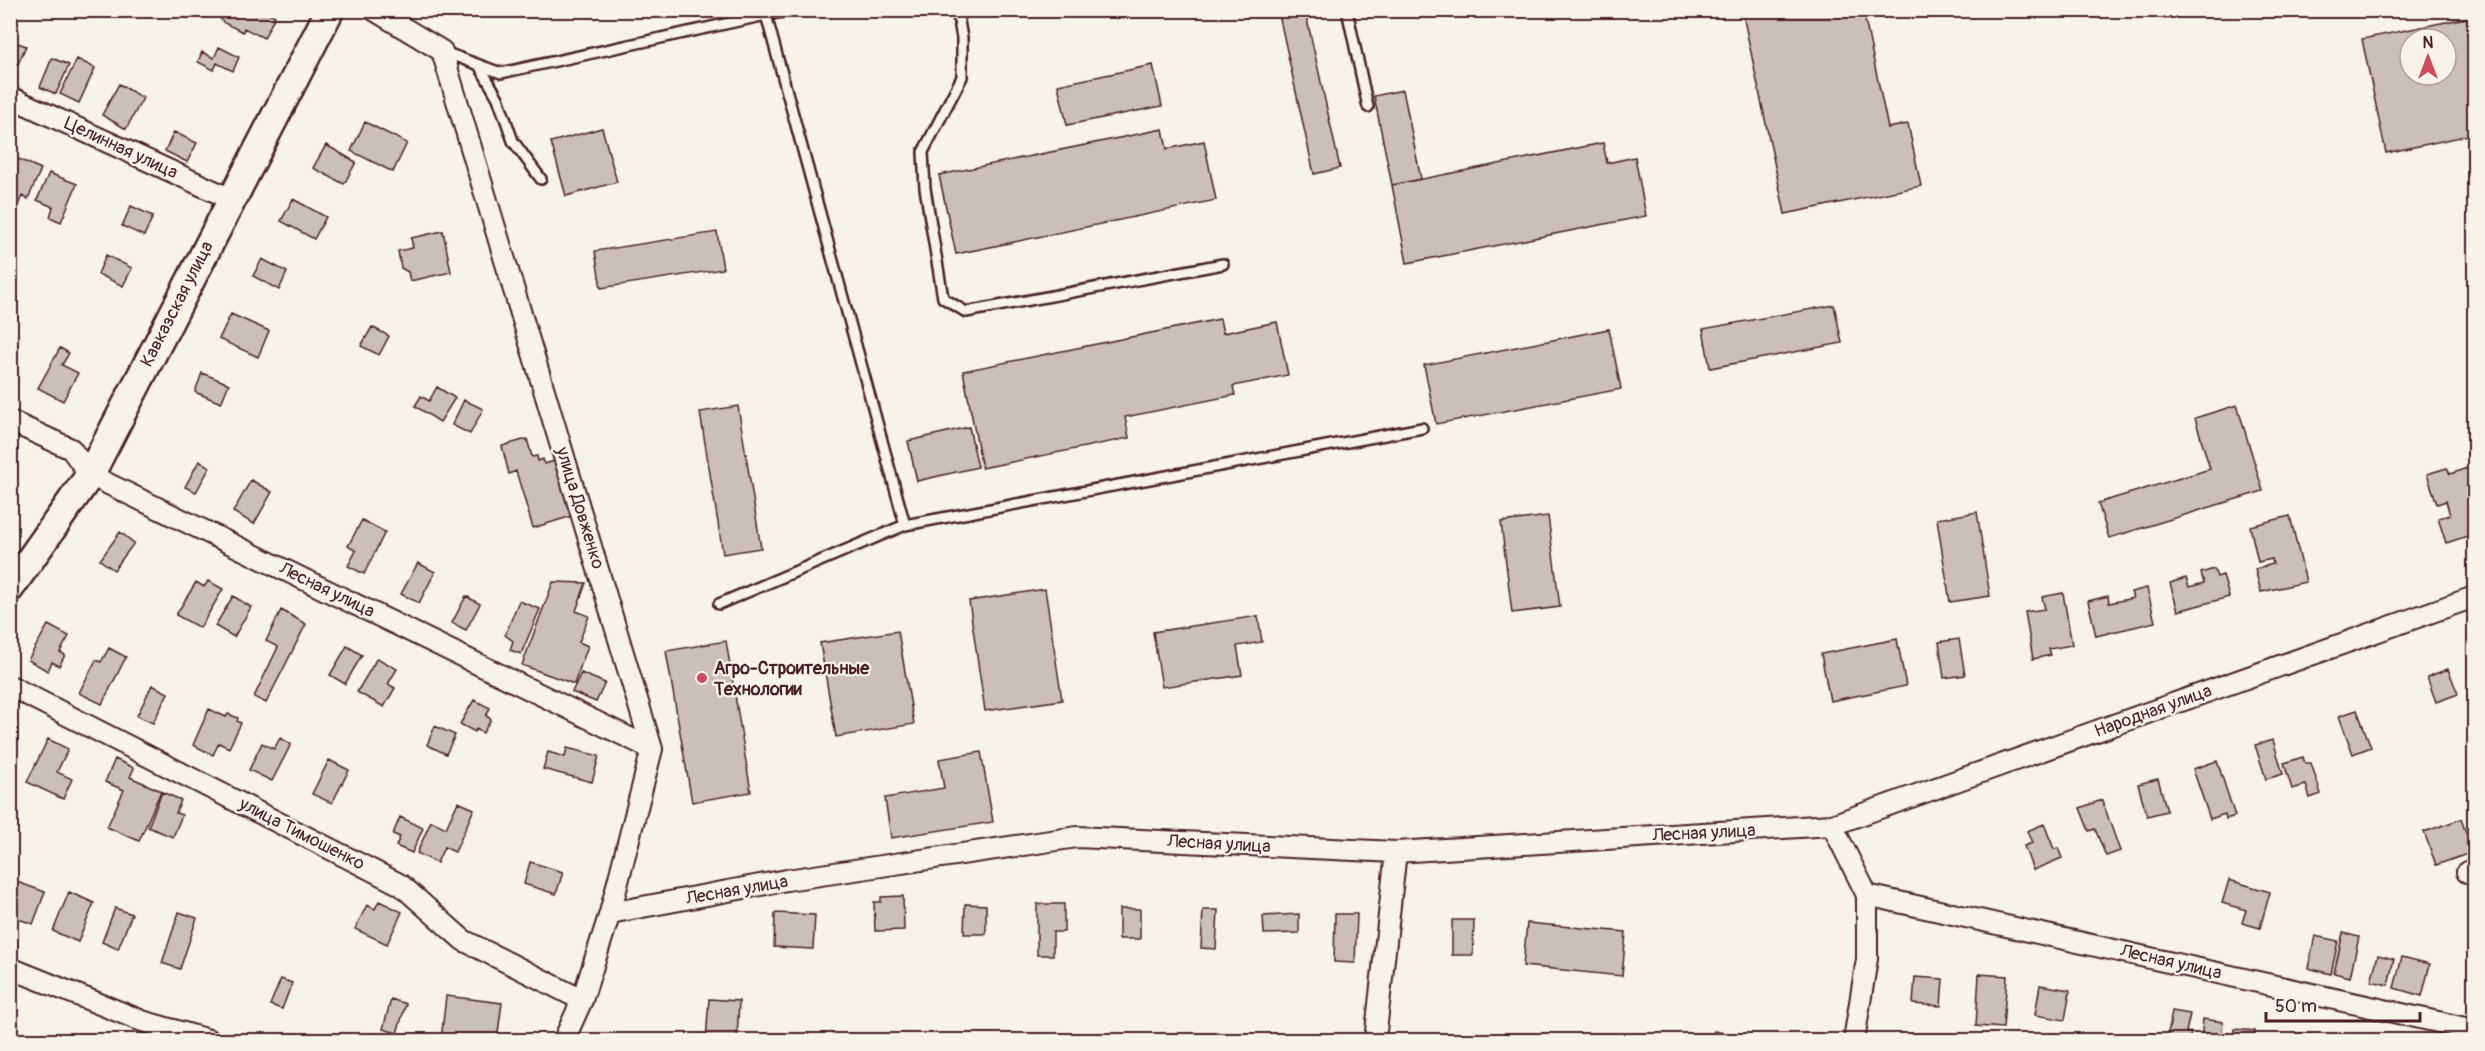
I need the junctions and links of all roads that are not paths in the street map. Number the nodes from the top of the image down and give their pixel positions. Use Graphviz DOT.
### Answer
graph roads {
  1 [pos="330,10"];
  2 [pos="374,10"];
  3 [pos="793,10"];
  4 [pos="957,10"];
  5 [pos="1347,10"];
  6 [pos="766,15"];
  7 [pos="442,51"];
  8 [pos="479,65"];
  9 [pos="10,97"];
  10 [pos="1368,106"];
  11 [pos="541,179"];
  12 [pos="231,199"];
  13 [pos="1223,264"];
  14 [pos="10,421"];
  15 [pos="1422,428"];
  16 [pos="90,475"];
  17 [pos="905,525"];
  18 [pos="10,588"];
  19 [pos="2475,597"];
  20 [pos="719,604"];
  21 [pos="10,686"];
  22 [pos="652,749"];
  23 [pos="1832,825"];
  24 [pos="1396,852"];
  25 [pos="1867,895"];
  26 [pos="610,914"];
  27 [pos="10,968"];
  28 [pos="582,1000"];
  29 [pos="2475,1030"];
  30 [pos="209,1041"];
  31 [pos="564,1041"];
  32 [pos="1375,1041"];
  33 [pos="1854,1041"];
  1 -- 12 [label="street, Кавказская улица"];
  2 -- 7 [label="street"];
  3 -- 6 [label="lane"];
  4 -- 13 [label="lane"];
  5 -- 10 [label="lane"];
  6 -- 8 [label="lane"];
  6 -- 17 [label="lane"];
  7 -- 8 [label="lane"];
  7 -- 22 [label="street, улица Довженко"];
  8 -- 11 [label="lane"];
  9 -- 12 [label="street, Целинная улица"];
  12 -- 16 [label="street, Кавказская улица"];
  14 -- 16 [label="street, Лесная улица"];
  15 -- 17 [label="lane"];
  16 -- 18 [label="street, Кавказская улица"];
  16 -- 22 [label="street, Лесная улица"];
  17 -- 20 [label="lane"];
  19 -- 23 [label="street, Народная улица"];
  21 -- 28 [label="street, улица Тимошенко"];
  22 -- 26 [label="street"];
  23 -- 24 [label="street, Лесная улица"];
  23 -- 25 [label="street"];
  24 -- 26 [label="street, Лесная улица"];
  24 -- 32 [label="street"];
  25 -- 29 [label="street, Лесная улица"];
  25 -- 33 [label="street"];
  26 -- 28 [label="street"];
  27 -- 30 [label="street"];
  28 -- 31 [label="street"];
}
